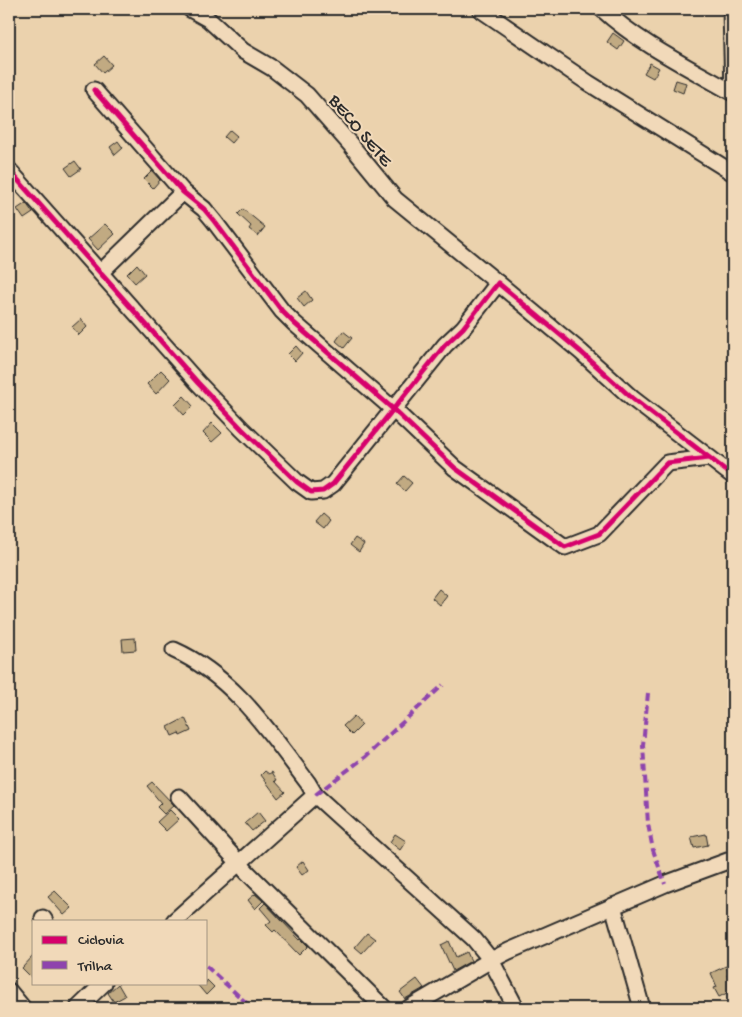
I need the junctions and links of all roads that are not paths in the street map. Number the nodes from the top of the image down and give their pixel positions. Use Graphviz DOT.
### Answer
graph roads {
  1 [pos="190,9"];
  2 [pos="480,9"];
  3 [pos="602,9"];
  4 [pos="731,9"];
  5 [pos="94,90"];
  6 [pos="733,92"];
  7 [pos="9,170"];
  8 [pos="733,173"];
  9 [pos="184,192"];
  10 [pos="101,272"];
  11 [pos="498,283"];
  12 [pos="393,409"];
  13 [pos="709,458"];
  14 [pos="733,476"];
  15 [pos="174,650"];
  16 [pos="315,795"];
  17 [pos="179,797"];
  18 [pos="733,859"];
  19 [pos="239,863"];
  20 [pos="613,906"];
  21 [pos="175,920"];
  22 [pos="491,960"];
  23 [pos="99,985"];
  24 [pos="9,990"];
  25 [pos="23,1008"];
  26 [pos="78,1008"];
  27 [pos="384,1008"];
  28 [pos="409,1008"];
  29 [pos="516,1008"];
  30 [pos="642,1008"];
  1 -- 11 [label="street, BECO SETE"];
  2 -- 8 [label="street"];
  3 -- 6 [label="street"];
  4 -- 6 [label="street"];
  5 -- 9 [label="street"];
  7 -- 10 [label="street"];
  9 -- 10 [label="street"];
  9 -- 12 [label="street"];
  10 -- 12 [label="street"];
  11 -- 12 [label="street"];
  11 -- 13 [label="street, BECO SETE"];
  12 -- 13 [label="street"];
  13 -- 14 [label="street, BECO SETE"];
  15 -- 16 [label="street"];
  16 -- 19 [label="street"];
  16 -- 22 [label="street"];
  17 -- 19 [label="street"];
  18 -- 20 [label="street"];
  19 -- 21 [label="street"];
  19 -- 27 [label="street"];
  20 -- 22 [label="street"];
  20 -- 30 [label="street"];
  22 -- 28 [label="street"];
  22 -- 29 [label="street"];
  23 -- 26 [label="street"];
  24 -- 25 [label="street"];
}
